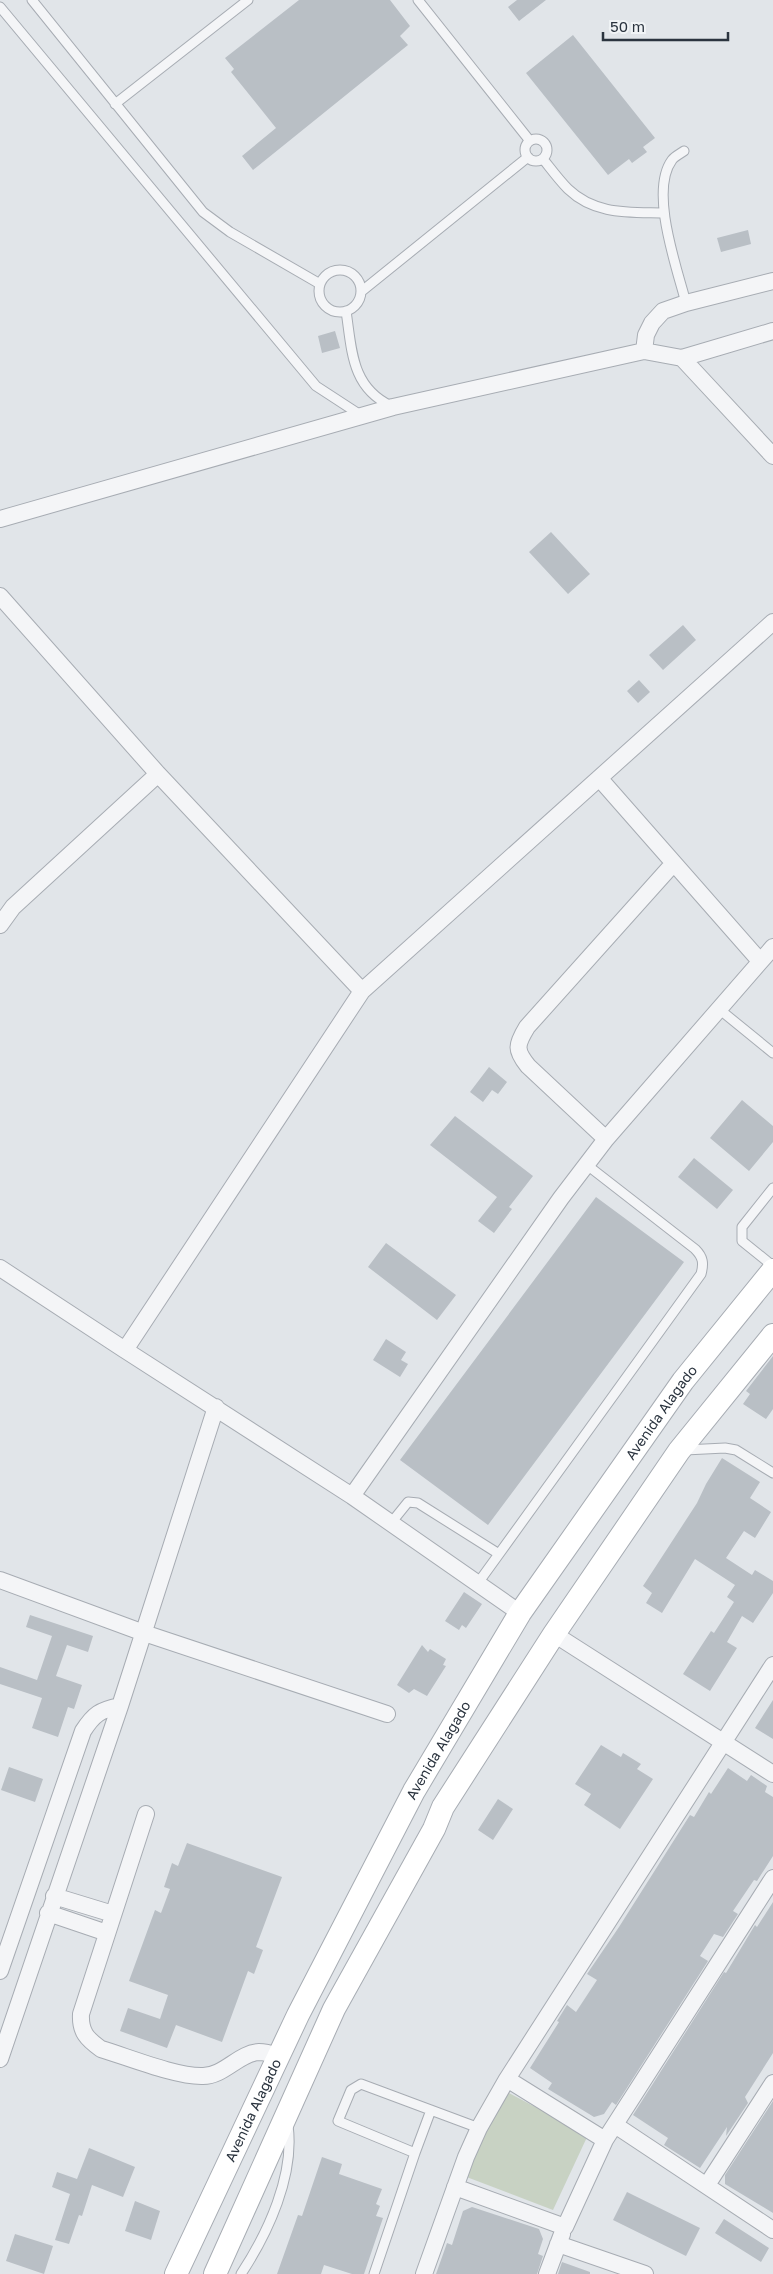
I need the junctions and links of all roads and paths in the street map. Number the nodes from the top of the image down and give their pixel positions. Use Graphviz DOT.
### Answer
graph roads {
  1 [pos="32,0"];
  2 [pos="248,0"];
  3 [pos="418,0"];
  4 [pos="0,7"];
  5 [pos="115,104"];
  6 [pos="530,141"];
  7 [pos="684,151"];
  8 [pos="528,157"];
  9 [pos="543,159"];
  10 [pos="663,213"];
  11 [pos="773,282"];
  12 [pos="320,284"];
  13 [pos="362,291"];
  14 [pos="686,303"];
  15 [pos="346,311"];
  16 [pos="773,331"];
  17 [pos="644,350"];
  18 [pos="682,358"];
  19 [pos="393,407"];
  20 [pos="363,416"];
  21 [pos="773,456"];
  22 [pos="0,520"];
  23 [pos="0,596"];
  24 [pos="773,622"];
  25 [pos="158,774"];
  26 [pos="600,779"];
  27 [pos="673,864"];
  28 [pos="0,925"];
  29 [pos="773,947"];
  30 [pos="760,961"];
  31 [pos="362,991"];
  32 [pos="719,1008"];
  33 [pos="773,1053"];
  34 [pos="606,1140"];
  35 [pos="587,1164"];
  36 [pos="773,1188"];
  37 [pos="773,1266"];
  38 [pos="0,1268"];
  39 [pos="773,1270"];
  40 [pos="773,1335"];
  41 [pos="125,1350"];
  42 [pos="216,1407"];
  43 [pos="679,1451"];
  44 [pos="773,1473"];
  45 [pos="352,1496"];
  46 [pos="391,1523"];
  47 [pos="499,1554"];
  48 [pos="0,1580"];
  49 [pos="478,1583"];
  50 [pos="520,1612"];
  51 [pos="144,1633"];
  52 [pos="554,1634"];
  53 [pos="773,1665"];
  54 [pos="120,1706"];
  55 [pos="387,1714"];
  56 [pos="723,1741"];
  57 [pos="773,1774"];
  58 [pos="414,1790"];
  59 [pos="442,1808"];
  60 [pos="146,1814"];
  61 [pos="402,1814"];
  62 [pos="434,1829"];
  63 [pos="773,1878"];
  64 [pos="54,1896"];
  65 [pos="48,1913"];
  66 [pos="113,1914"];
  67 [pos="107,1933"];
  68 [pos="0,1971"];
  69 [pos="278,2056"];
  70 [pos="0,2059"];
  71 [pos="507,2079"];
  72 [pos="773,2083"];
  73 [pos="432,2110"];
  74 [pos="286,2115"];
  75 [pos="615,2125"];
  76 [pos="479,2128"];
  77 [pos="605,2140"];
  78 [pos="415,2153"];
  79 [pos="707,2185"];
  80 [pos="455,2187"];
  81 [pos="565,2227"];
  82 [pos="773,2230"];
  83 [pos="558,2244"];
  84 [pos="176,2274"];
  85 [pos="215,2274"];
  86 [pos="241,2274"];
  87 [pos="374,2274"];
  88 [pos="424,2274"];
  89 [pos="547,2274"];
  90 [pos="645,2274"];
  1 -- 5 [label="lane"];
  2 -- 5 [label="lane"];
  3 -- 6 [label="lane"];
  4 -- 20 [label="lane"];
  5 -- 12 [label="lane"];
  6 -- 8 [label="lane"];
  6 -- 9 [label="lane"];
  7 -- 10 [label="lane"];
  8 -- 9 [label="lane"];
  8 -- 13 [label="lane"];
  9 -- 10 [label="lane"];
  10 -- 14 [label="lane"];
  11 -- 14 [label="street"];
  12 -- 13 [label="lane"];
  12 -- 15 [label="lane"];
  13 -- 15 [label="lane"];
  14 -- 17 [label="street"];
  15 -- 19 [label="lane"];
  16 -- 18 [label="street"];
  17 -- 18 [label="street"];
  17 -- 19 [label="street"];
  18 -- 21 [label="street"];
  19 -- 20 [label="street"];
  20 -- 22 [label="street"];
  23 -- 25 [label="street"];
  24 -- 26 [label="street"];
  25 -- 28 [label="street"];
  25 -- 31 [label="street"];
  26 -- 27 [label="street"];
  26 -- 31 [label="street"];
  27 -- 30 [label="street"];
  27 -- 34 [label="street"];
  29 -- 30 [label="street"];
  30 -- 32 [label="street"];
  31 -- 41 [label="street"];
  32 -- 33 [label="lane"];
  32 -- 34 [label="street"];
  34 -- 35 [label="street"];
  35 -- 45 [label="street"];
  35 -- 47 [label="lane"];
  36 -- 37 [label="lane"];
  38 -- 41 [label="street"];
  39 -- 50 [label="main road, Avenida Alagado"];
  40 -- 43 [label="main road"];
  41 -- 42 [label="street"];
  42 -- 45 [label="street"];
  42 -- 51 [label="street"];
  43 -- 44 [label="lane"];
  43 -- 52 [label="main road"];
  45 -- 46 [label="street"];
  46 -- 47 [label="lane"];
  46 -- 49 [label="street"];
  47 -- 49 [label="lane"];
  48 -- 51 [label="street"];
  49 -- 50 [label="street"];
  50 -- 58 [label="main road, Avenida Alagado"];
  51 -- 54 [label="street"];
  51 -- 55 [label="street"];
  52 -- 56 [label="street"];
  52 -- 59 [label="main road"];
  53 -- 56 [label="street"];
  54 -- 64 [label="street"];
  54 -- 68 [label="street"];
  56 -- 57 [label="street"];
  56 -- 71 [label="street"];
  58 -- 59 [label="main road"];
  58 -- 61 [label="main road, Avenida Alagado"];
  59 -- 62 [label="main road"];
  60 -- 66 [label="street"];
  61 -- 62 [label="main road"];
  61 -- 69 [label="main road, Avenida Alagado"];
  62 -- 74 [label="main road"];
  63 -- 75 [label="street"];
  64 -- 65 [label="street"];
  64 -- 66 [label="street"];
  65 -- 67 [label="street"];
  65 -- 70 [label="street"];
  66 -- 67 [label="street"];
  67 -- 69 [label="street"];
  69 -- 84 [label="main road, Avenida Alagado"];
  71 -- 76 [label="street"];
  71 -- 77 [label="street"];
  72 -- 79 [label="street"];
  73 -- 76 [label="lane"];
  73 -- 78 [label="lane"];
  73 -- 78 [label="lane"];
  74 -- 85 [label="main road"];
  74 -- 86 [label="lane"];
  75 -- 77 [label="street"];
  75 -- 79 [label="street"];
  76 -- 80 [label="street"];
  77 -- 81 [label="street"];
  78 -- 87 [label="lane"];
  79 -- 82 [label="street"];
  80 -- 81 [label="street"];
  80 -- 88 [label="street"];
  81 -- 83 [label="street"];
  83 -- 89 [label="street"];
  83 -- 90 [label="street"];
}
